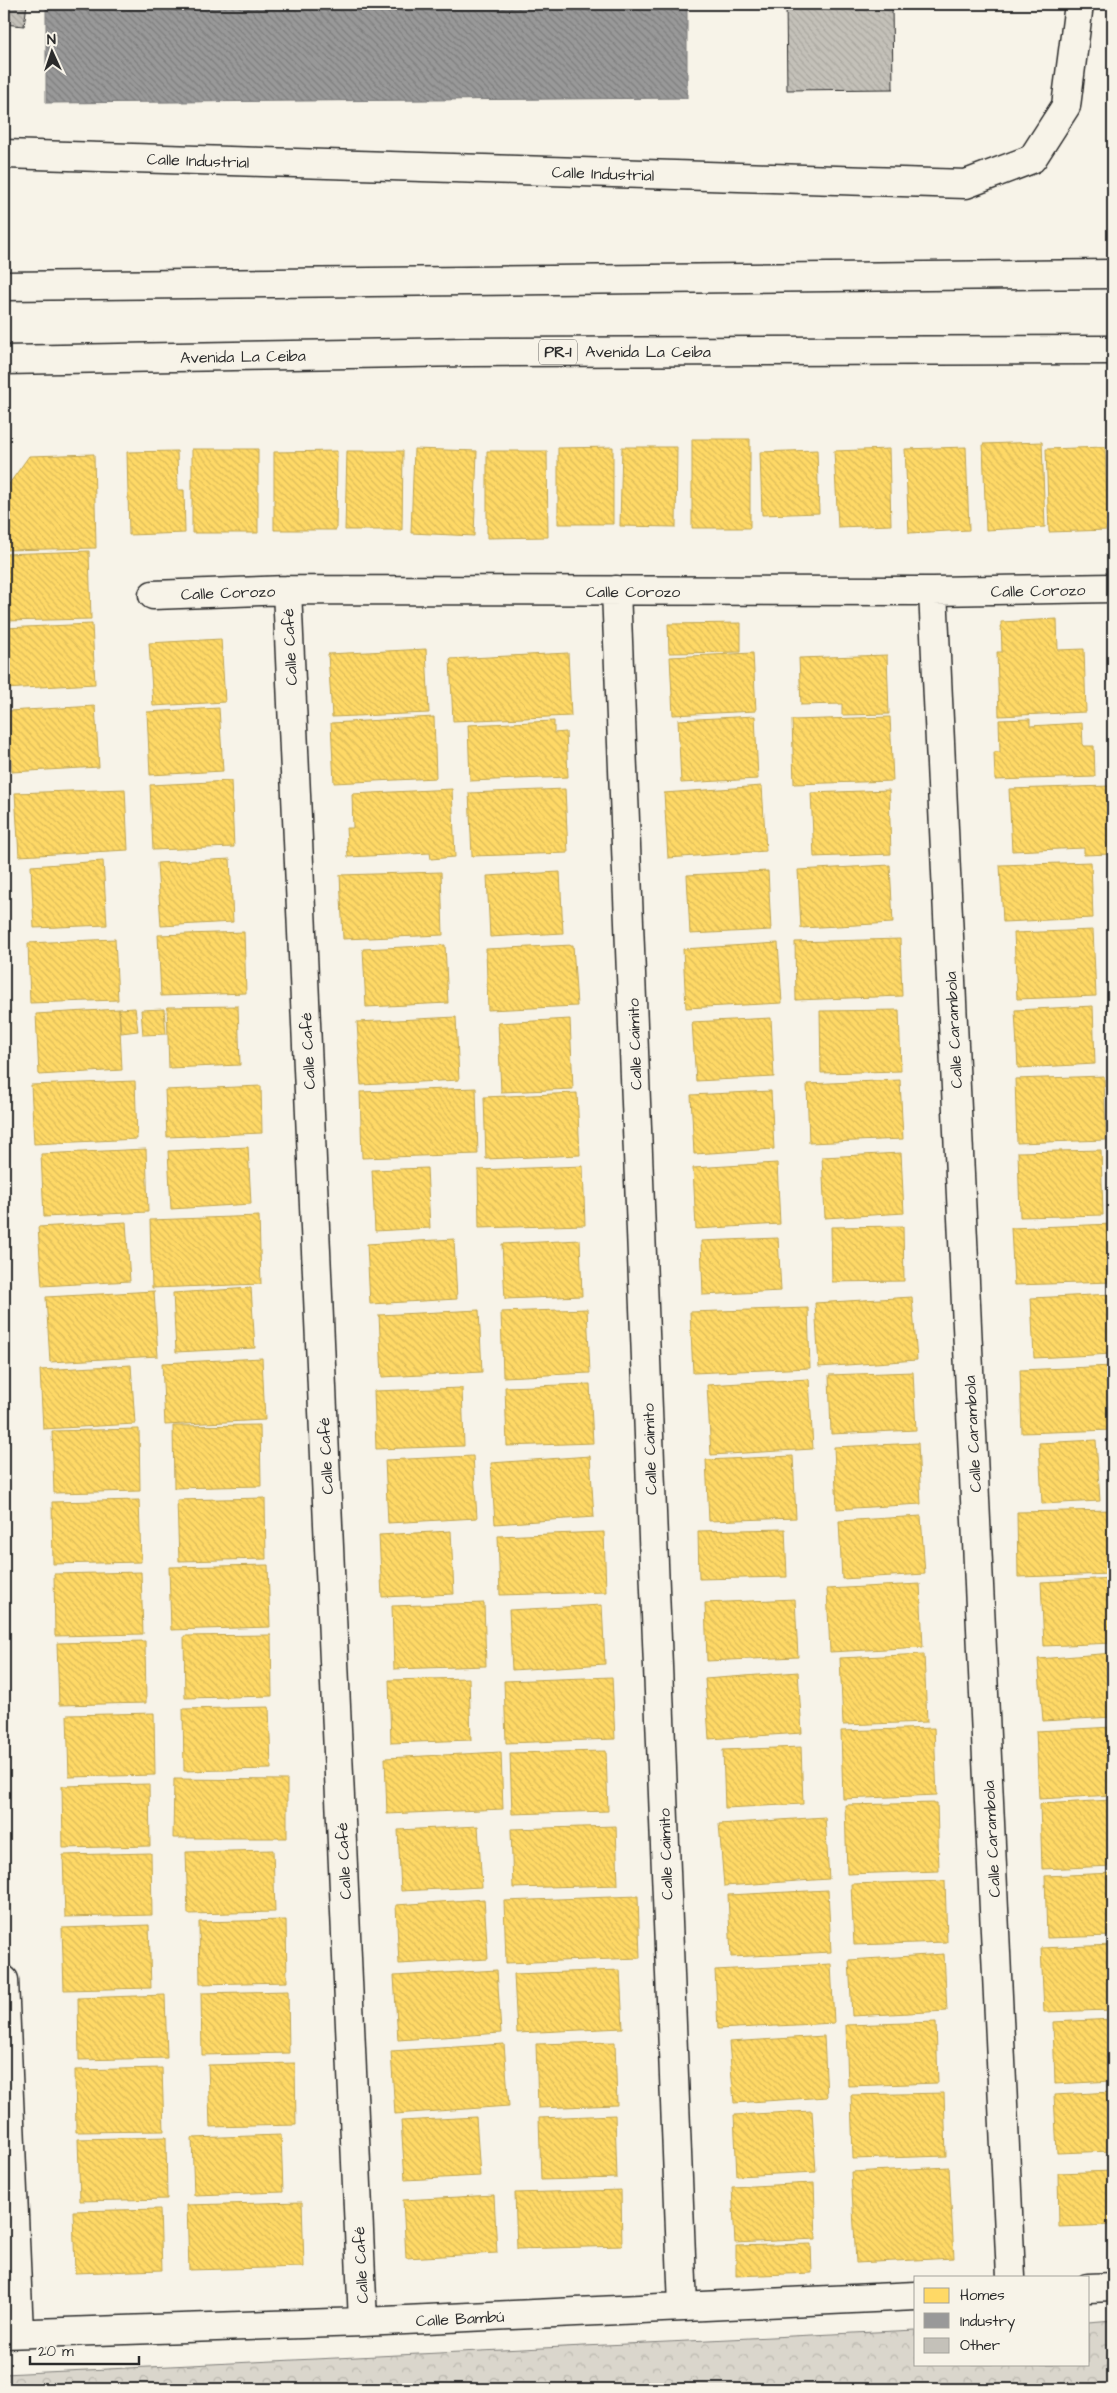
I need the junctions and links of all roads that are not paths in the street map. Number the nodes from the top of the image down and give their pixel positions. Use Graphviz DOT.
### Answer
graph roads {
  1 [pos="1079,4"];
  2 [pos="4,154"];
  3 [pos="1113,274"];
  4 [pos="4,286"];
  5 [pos="1113,350"];
  6 [pos="4,360"];
  7 [pos="1113,588"];
  8 [pos="287,590"];
  9 [pos="616,590"];
  10 [pos="933,591"];
  11 [pos="153,595"];
  12 [pos="4,1996"];
  13 [pos="1011,2276"];
  14 [pos="1113,2287"];
  15 [pos="1090,2288"];
  16 [pos="914,2296"];
  17 [pos="683,2307"];
  18 [pos="363,2322"];
  19 [pos="11,2334"];
  1 -- 2 [label="main road, Calle Industrial"];
  3 -- 4 [label="main road"];
  5 -- 6 [label="main road, Avenida La Ceiba / PR-1"];
  7 -- 10 [label="main road, Calle Corozo"];
  8 -- 9 [label="main road, Calle Corozo"];
  8 -- 11 [label="main road, Calle Corozo"];
  8 -- 18 [label="main road, Calle Café"];
  9 -- 10 [label="main road, Calle Corozo"];
  9 -- 17 [label="main road, Calle Caimito"];
  10 -- 13 [label="main road, Calle Carambola"];
  12 -- 19 [label="main road"];
  14 -- 15 [label="main road"];
  16 -- 17 [label="main road, Calle Bambú"];
  17 -- 18 [label="main road, Calle Bambú"];
  18 -- 19 [label="main road, Calle Bambú"];
}
